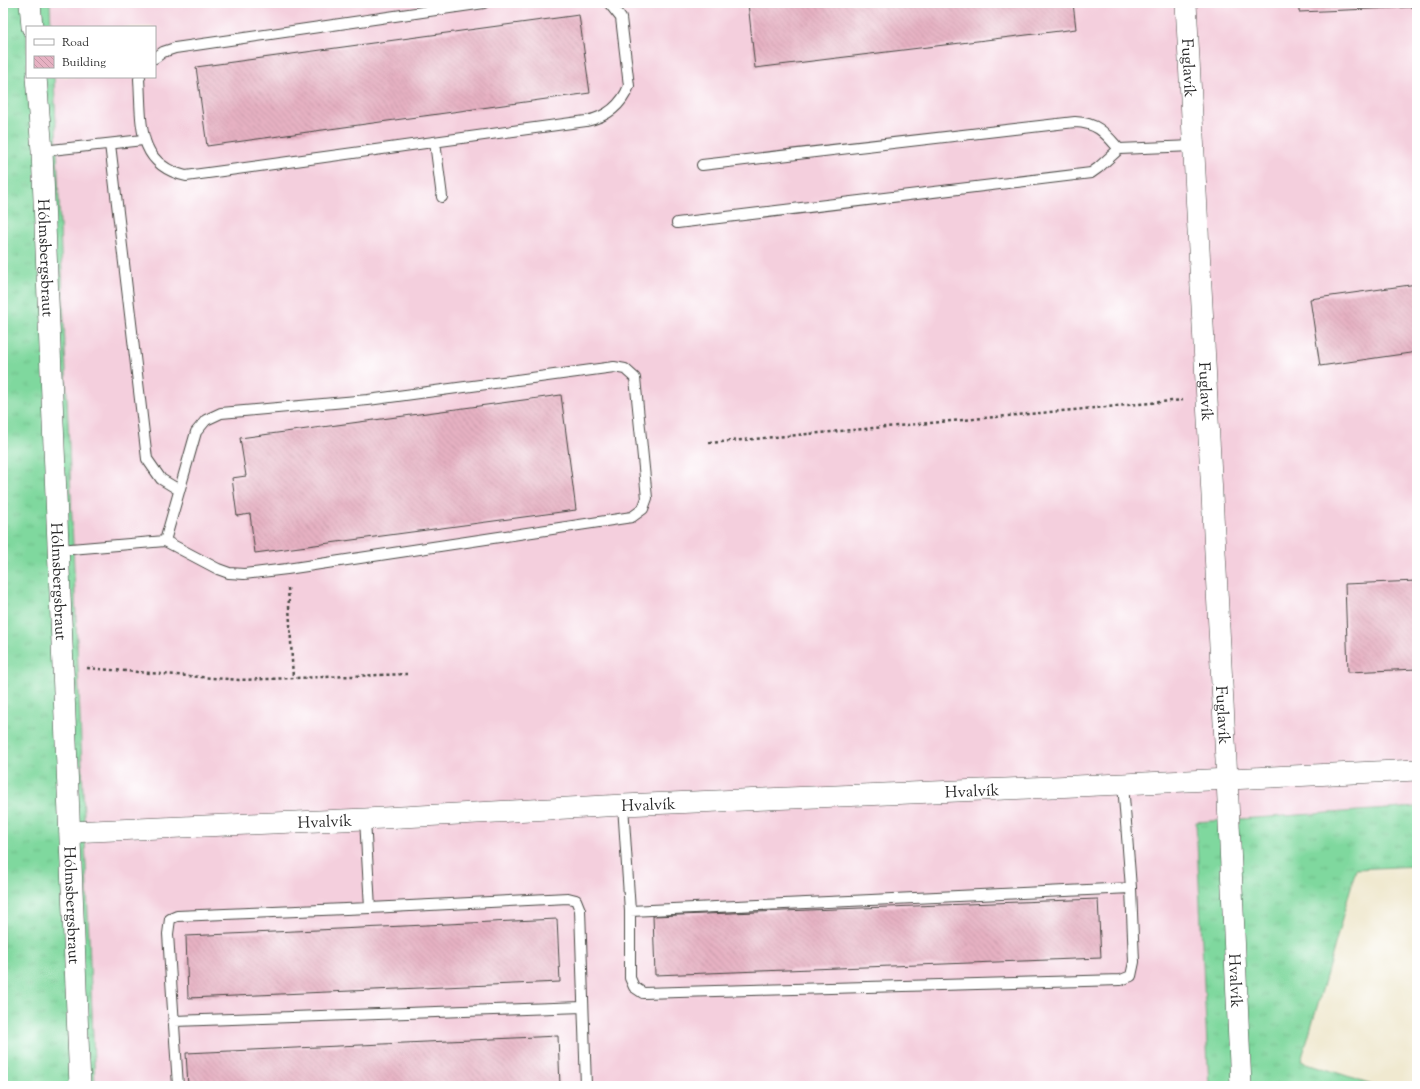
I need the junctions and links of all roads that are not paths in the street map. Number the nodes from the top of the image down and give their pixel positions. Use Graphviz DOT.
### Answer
graph roads {
  1 [pos="30,3"];
  2 [pos="484,3"];
  3 [pos="609,3"];
  4 [pos="1186,3"];
  5 [pos="414,8"];
  6 [pos="32,26"];
  7 [pos="156,57"];
  8 [pos="36,78"];
  9 [pos="140,78"];
  10 [pos="144,140"];
  11 [pos="435,142"];
  12 [pos="110,144"];
  13 [pos="1194,146"];
  14 [pos="1119,149"];
  15 [pos="42,151"];
  16 [pos="702,165"];
  17 [pos="442,197"];
  18 [pos="677,223"];
  19 [pos="179,490"];
  20 [pos="165,541"];
  21 [pos="59,550"];
  22 [pos="1417,770"];
  23 [pos="1227,779"];
  24 [pos="1123,784"];
  25 [pos="623,805"];
  26 [pos="366,819"];
  27 [pos="70,832"];
  28 [pos="1131,888"];
  29 [pos="370,908"];
  30 [pos="630,911"];
  31 [pos="583,1007"];
  32 [pos="174,1021"];
  33 [pos="80,1086"];
  34 [pos="178,1086"];
  35 [pos="586,1086"];
  36 [pos="1241,1086"];
  1 -- 6 [label="street"];
  2 -- 5 [label="lane"];
  3 -- 11 [label="lane"];
  4 -- 13 [label="street, Fuglavík"];
  5 -- 7 [label="lane"];
  8 -- 15 [label="street, Hólmsbergsbraut"];
  9 -- 10 [label="lane"];
  10 -- 11 [label="lane"];
  10 -- 12 [label="lane"];
  11 -- 17 [label="lane"];
  12 -- 15 [label="lane"];
  12 -- 19 [label="lane"];
  13 -- 14 [label="lane"];
  13 -- 23 [label="street, Fuglavík"];
  14 -- 16 [label="lane"];
  14 -- 18 [label="lane"];
  15 -- 21 [label="street, Hólmsbergsbraut"];
  19 -- 20 [label="lane"];
  19 -- 20 [label="lane"];
  20 -- 21 [label="lane"];
  21 -- 27 [label="street, Hólmsbergsbraut"];
  22 -- 23 [label="street, Hvalvík"];
  23 -- 24 [label="street, Hvalvík"];
  23 -- 36 [label="street, Hvalvík"];
  24 -- 25 [label="street, Hvalvík"];
  24 -- 28 [label="lane"];
  25 -- 26 [label="street, Hvalvík"];
  25 -- 30 [label="lane"];
  26 -- 27 [label="street, Hvalvík"];
  26 -- 29 [label="lane"];
  27 -- 33 [label="street, Hólmsbergsbraut"];
  28 -- 30 [label="lane"];
  28 -- 30 [label="lane"];
  29 -- 31 [label="lane"];
  29 -- 32 [label="lane"];
  31 -- 32 [label="lane"];
  31 -- 35 [label="lane"];
  32 -- 34 [label="lane"];
}
